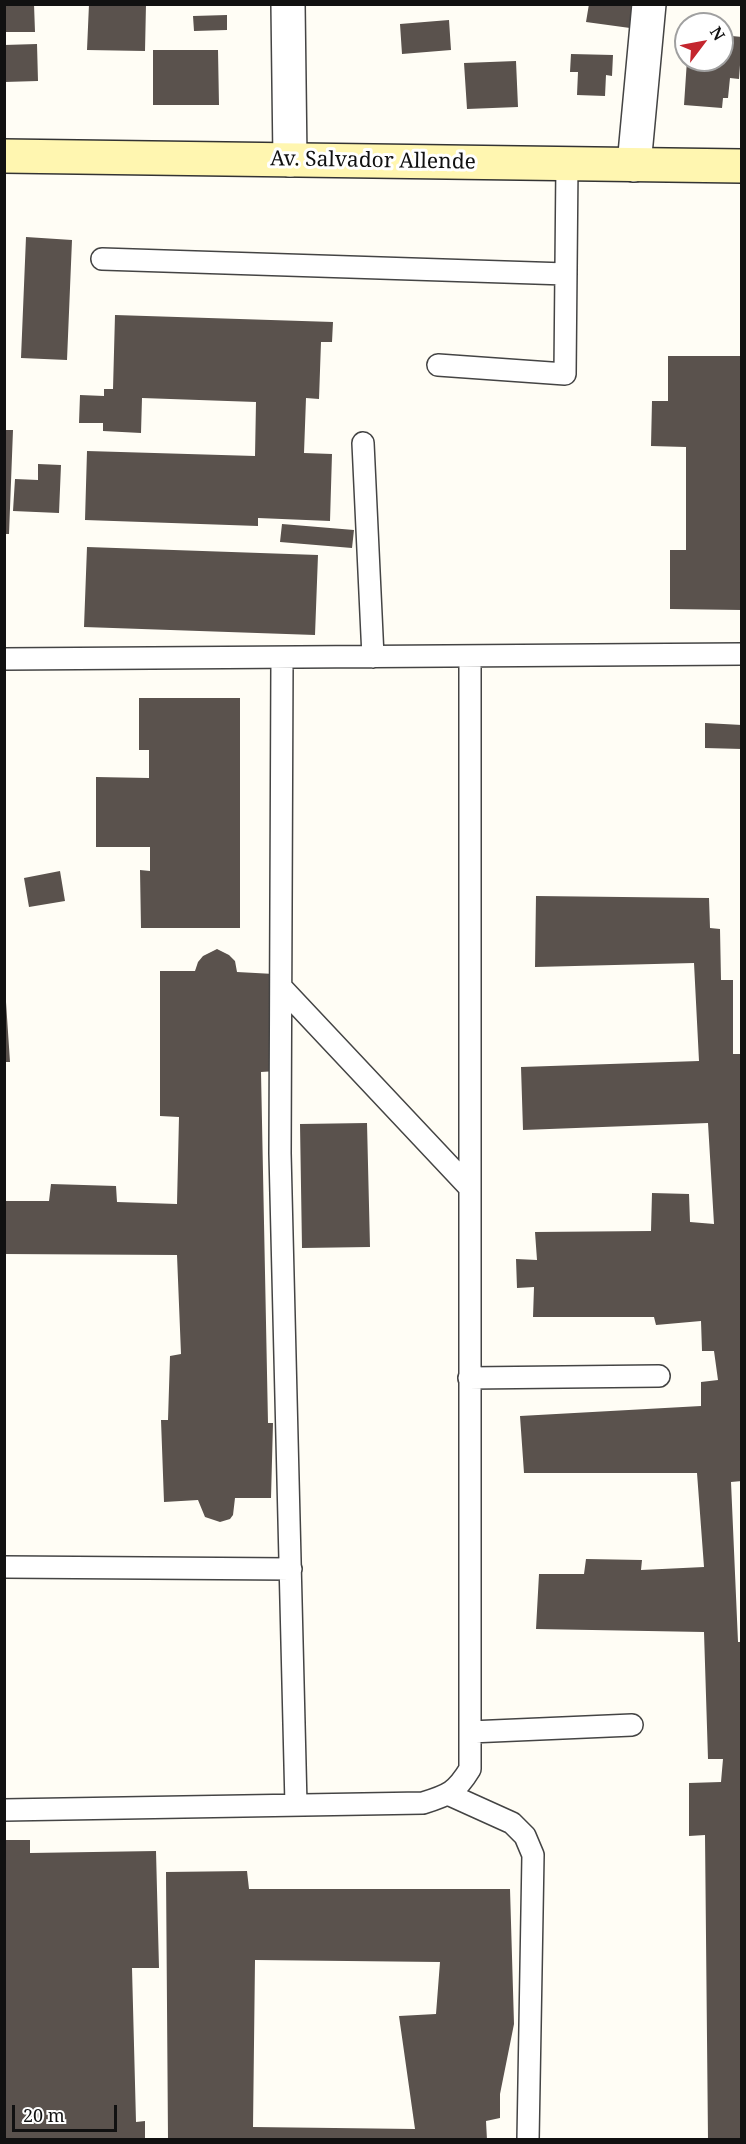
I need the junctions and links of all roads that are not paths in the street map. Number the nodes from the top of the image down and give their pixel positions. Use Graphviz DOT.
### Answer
graph roads {
  1 [pos="288,4"];
  2 [pos="649,4"];
  3 [pos="4,156"];
  4 [pos="290,160"];
  5 [pos="567,164"];
  6 [pos="633,165"];
  7 [pos="741,166"];
  8 [pos="102,259"];
  9 [pos="566,274"];
  10 [pos="438,365"];
  11 [pos="363,443"];
  12 [pos="741,654"];
  13 [pos="470,656"];
  14 [pos="373,657"];
  15 [pos="282,658"];
  16 [pos="4,659"];
  17 [pos="281,987"];
  18 [pos="470,1188"];
  19 [pos="659,1376"];
  20 [pos="469,1378"];
  21 [pos="4,1567"];
  22 [pos="291,1569"];
  23 [pos="632,1725"];
  24 [pos="470,1732"];
  25 [pos="450,1795"];
  26 [pos="296,1805"];
  27 [pos="4,1810"];
  28 [pos="528,2139"];
  1 -- 4 [label="street"];
  2 -- 6 [label="street"];
  3 -- 4 [label="street, Av. Salvador Allende"];
  4 -- 5 [label="street, Av. Salvador Allende"];
  5 -- 6 [label="street, Av. Salvador Allende"];
  5 -- 9 [label="lane"];
  6 -- 7 [label="street, Av. Salvador Allende"];
  8 -- 9 [label="lane"];
  9 -- 10 [label="lane"];
  11 -- 14 [label="lane"];
  12 -- 13 [label="lane"];
  13 -- 14 [label="lane"];
  13 -- 18 [label="lane"];
  14 -- 15 [label="lane"];
  15 -- 16 [label="lane"];
  15 -- 17 [label="lane"];
  17 -- 18 [label="lane"];
  17 -- 22 [label="lane"];
  18 -- 20 [label="lane"];
  19 -- 20 [label="lane"];
  20 -- 24 [label="lane"];
  21 -- 22 [label="lane"];
  22 -- 26 [label="lane"];
  23 -- 24 [label="lane"];
  24 -- 25 [label="lane"];
  25 -- 26 [label="lane"];
  25 -- 28 [label="lane"];
  26 -- 27 [label="lane"];
}
